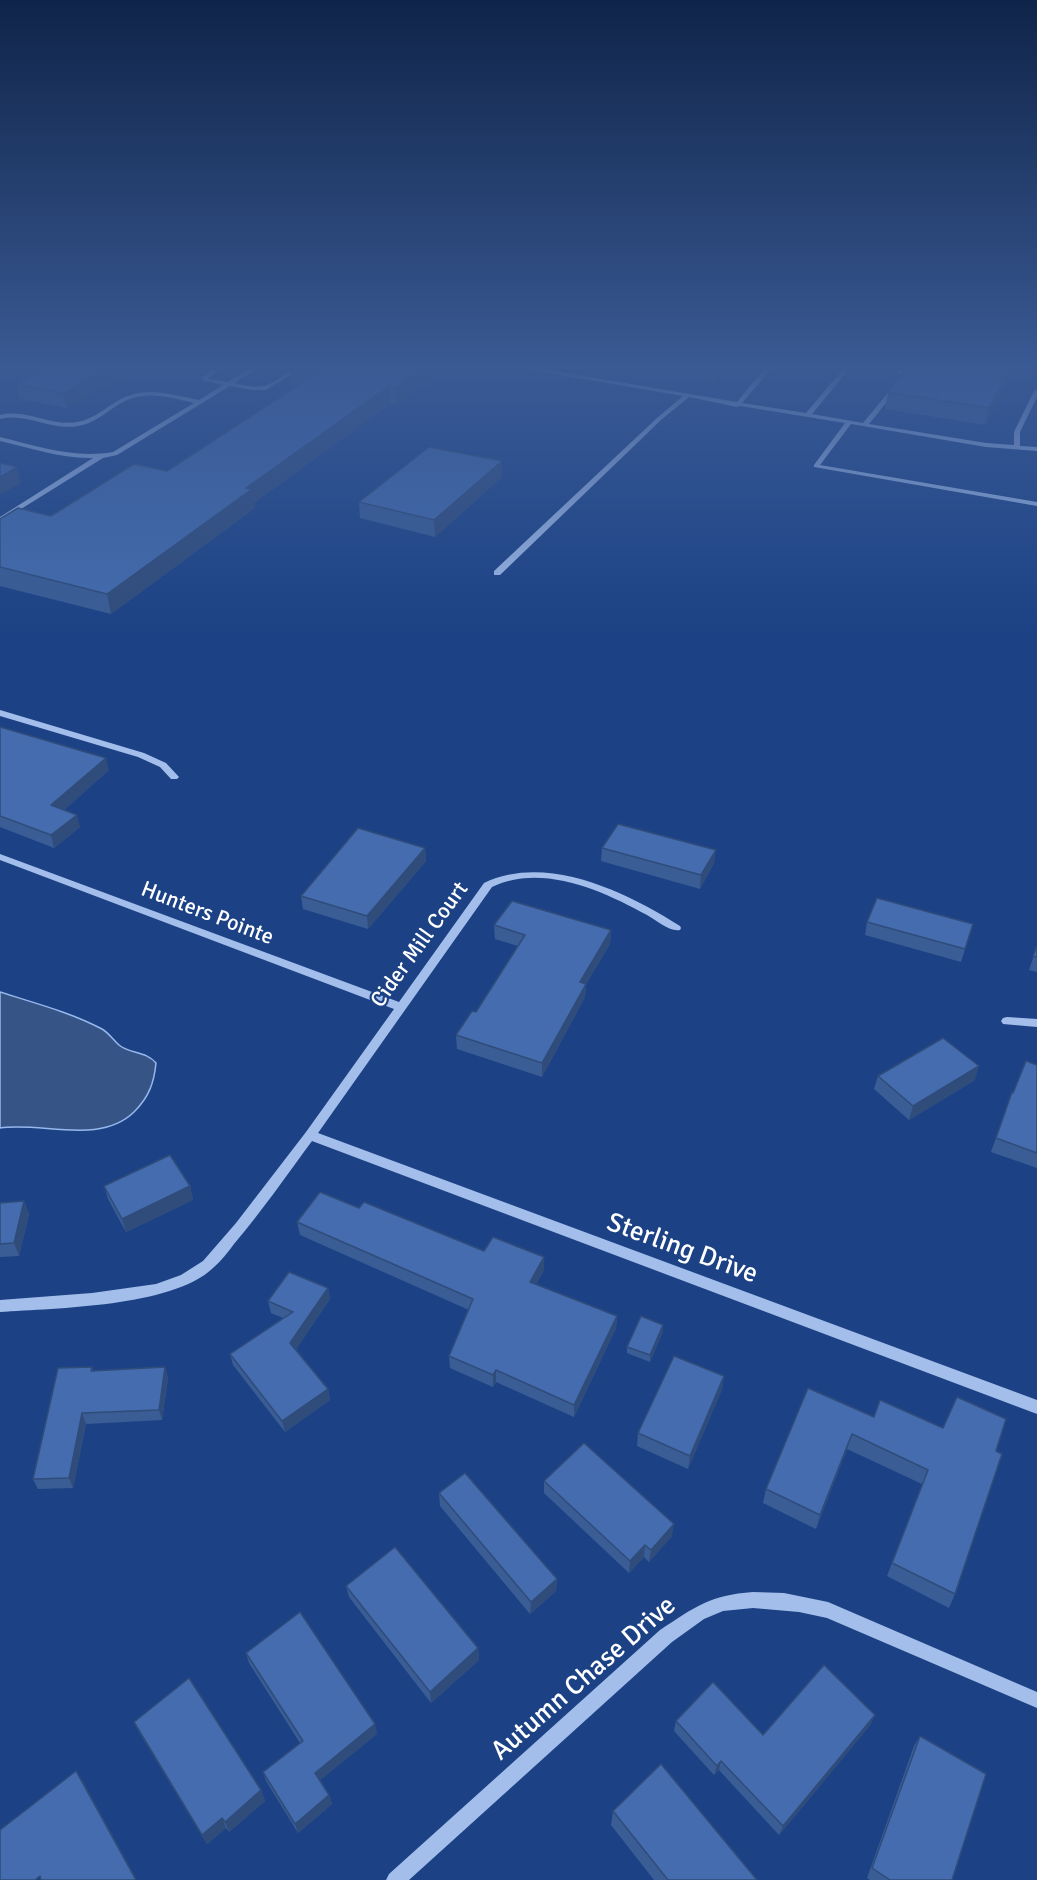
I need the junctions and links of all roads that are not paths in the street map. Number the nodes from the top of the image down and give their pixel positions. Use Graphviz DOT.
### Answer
graph roads {
  1 [pos="77,456"];
  2 [pos="104,456"];
  3 [pos="620,456"];
  4 [pos="824,456"];
  5 [pos="100,457"];
  6 [pos="1037,504"];
  7 [pos="0,520"];
  8 [pos="497,573"];
  9 [pos="0,713"];
  10 [pos="174,777"];
  11 [pos="0,857"];
  12 [pos="676,928"];
  13 [pos="400,1007"];
  14 [pos="1007,1021"];
  15 [pos="1037,1023"];
  16 [pos="310,1135"];
  17 [pos="0,1306"];
  18 [pos="1037,1407"];
  19 [pos="1037,1700"];
  20 [pos="395,1880"];
  1 -- 5 [label="street"];
  2 -- 5 [label="street"];
  3 -- 8 [label="street"];
  4 -- 6 [label="street"];
  5 -- 7 [label="street"];
  9 -- 10 [label="street"];
  11 -- 13 [label="street, Hunters Pointe"];
  12 -- 13 [label="street, Cider Mill Court"];
  13 -- 16 [label="street, Cider Mill Court"];
  14 -- 15 [label="street"];
  16 -- 17 [label="street, Cider Mill Court"];
  16 -- 18 [label="street, Sterling Drive"];
  19 -- 20 [label="street, Autumn Chase Drive"];
}
